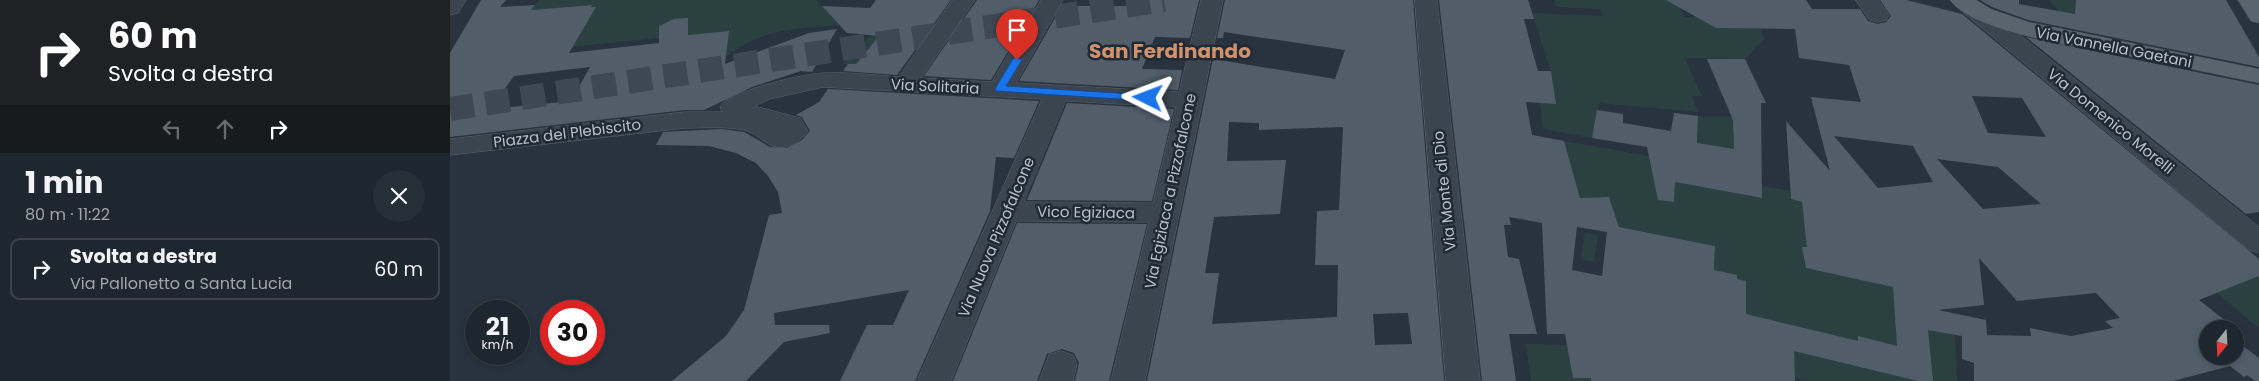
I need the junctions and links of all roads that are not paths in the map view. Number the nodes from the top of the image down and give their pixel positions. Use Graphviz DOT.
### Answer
graph roads {
  1 [pos="455,0"];
  2 [pos="964,0"];
  3 [pos="1052,0"];
  4 [pos="1212,0"];
  5 [pos="1426,0"];
  6 [pos="2249,0"];
  7 [pos="1967,4"];
  8 [pos="450,8"];
  9 [pos="2259,16"];
  10 [pos="2259,76"];
  11 [pos="906,84"];
  12 [pos="1000,89"];
  13 [pos="1058,92"];
  14 [pos="1190,100"];
  15 [pos="685,120"];
  16 [pos="450,147"];
  17 [pos="1007,211"];
  18 [pos="1165,213"];
  19 [pos="2259,243"];
  20 [pos="934,381"];
  21 [pos="1128,381"];
  22 [pos="1463,381"];
  1 -- 8 [label="street"];
  2 -- 11 [label="street"];
  3 -- 12 [label="street"];
  4 -- 14 [label="street, Via Egiziaca a Pizzofalcone"];
  5 -- 22 [label="street, Via Monte di Dio"];
  6 -- 9 [label="main road"];
  7 -- 10 [label="main road, Via Vannella Gaetani"];
  7 -- 19 [label="street, Via Domenico Morelli"];
  11 -- 12 [label="street, Via Solitaria"];
  11 -- 15 [label="street, Via Solitaria"];
  12 -- 13 [label="street, Via Solitaria"];
  13 -- 14 [label="street, Via Solitaria"];
  13 -- 17 [label="street, Via Nuova Pizzofalcone"];
  14 -- 18 [label="street, Via Egiziaca a Pizzofalcone"];
  15 -- 16 [label="street, Piazza del Plebiscito"];
  17 -- 18 [label="street, Vico Egiziaca"];
  17 -- 20 [label="street, Via Nuova Pizzofalcone"];
  18 -- 21 [label="street, Via Egiziaca a Pizzofalcone"];
}
